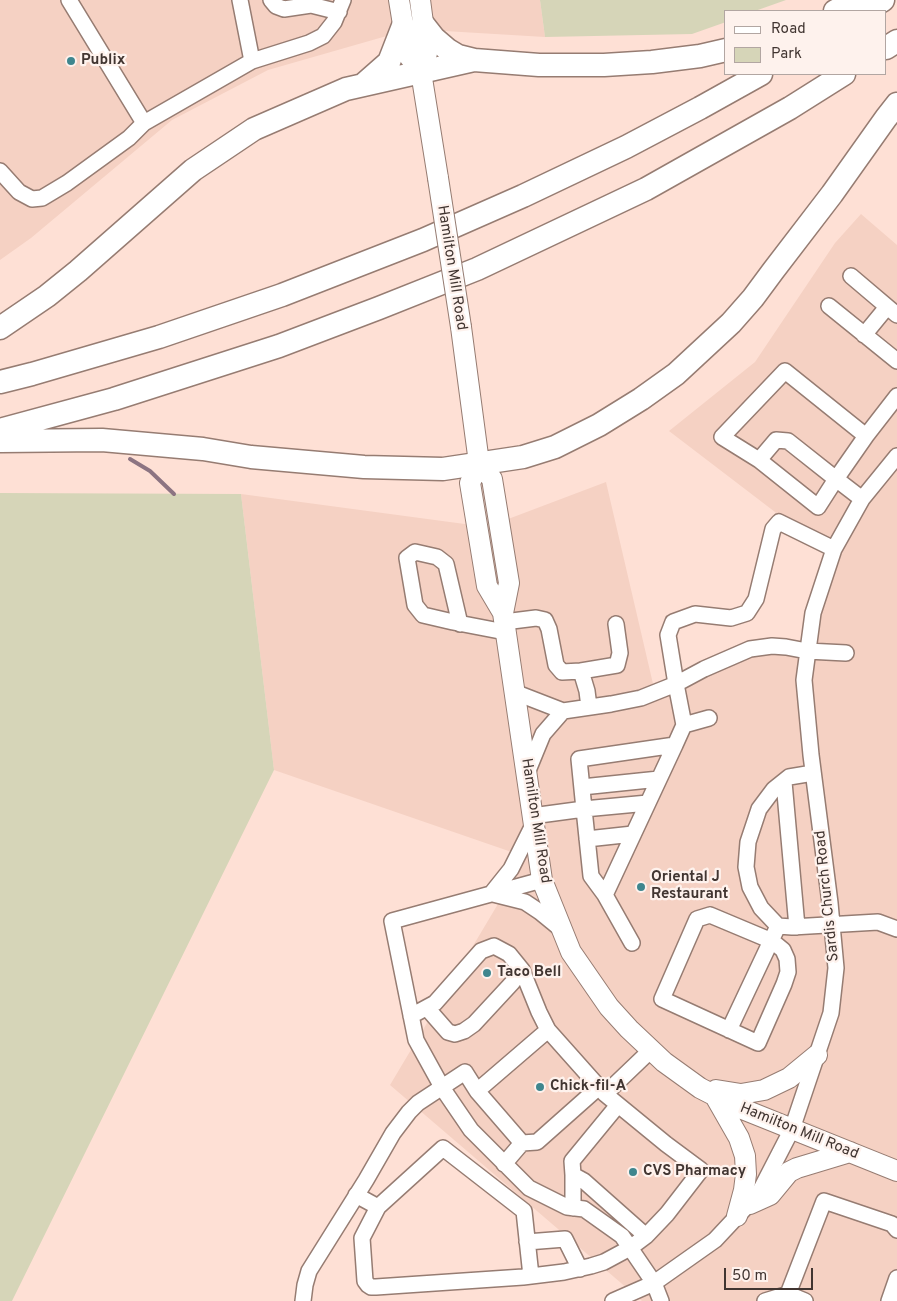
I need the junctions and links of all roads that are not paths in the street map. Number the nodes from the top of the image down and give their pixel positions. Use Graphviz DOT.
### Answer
graph roads {
  1 [pos="69,0"];
  2 [pos="240,0"];
  3 [pos="271,0"];
  4 [pos="399,0"];
  5 [pos="420,0"];
  6 [pos="857,0"];
  7 [pos="883,0"];
  8 [pos="341,6"];
  9 [pos="837,10"];
  10 [pos="867,10"];
  11 [pos="413,25"];
  12 [pos="724,50"];
  13 [pos="474,60"];
  14 [pos="252,61"];
  15 [pos="421,72"];
  16 [pos="759,75"];
  17 [pos="842,75"];
  18 [pos="364,85"];
  19 [pos="897,104"];
  20 [pos="144,123"];
  21 [pos="0,170"];
  22 [pos="851,276"];
  23 [pos="829,306"];
  24 [pos="892,311"];
  25 [pos="0,328"];
  26 [pos="864,335"];
  27 [pos="897,361"];
  28 [pos="0,382"];
  29 [pos="897,396"];
  30 [pos="0,430"];
  31 [pos="866,436"];
  32 [pos="0,441"];
  33 [pos="897,456"];
  34 [pos="759,460"];
  35 [pos="479,464"];
  36 [pos="836,478"];
  37 [pos="862,499"];
  38 [pos="834,549"];
  39 [pos="504,623"];
  40 [pos="460,624"];
  41 [pos="616,624"];
  42 [pos="807,651"];
  43 [pos="846,653"];
  44 [pos="581,671"];
  45 [pos="676,684"];
  46 [pos="514,692"];
  47 [pos="589,707"];
  48 [pos="563,711"];
  49 [pos="709,718"];
  50 [pos="684,725"];
  51 [pos="675,745"];
  52 [pos="813,773"];
  53 [pos="527,774"];
  54 [pos="659,779"];
  55 [pos="784,782"];
  56 [pos="582,787"];
  57 [pos="648,803"];
  58 [pos="584,809"];
  59 [pos="533,819"];
  60 [pos="633,834"];
  61 [pos="587,839"];
  62 [pos="542,880"];
  63 [pos="491,894"];
  64 [pos="605,895"];
  65 [pos="832,924"];
  66 [pos="778,926"];
  67 [pos="797,927"];
  68 [pos="897,929"];
  69 [pos="563,931"];
  70 [pos="772,941"];
  71 [pos="632,943"];
  72 [pos="522,970"];
  73 [pos="427,1008"];
  74 [pos="411,1016"];
  75 [pos="548,1030"];
  76 [pos="729,1030"];
  77 [pos="651,1050"];
  78 [pos="817,1055"];
  79 [pos="442,1087"];
  80 [pos="602,1090"];
  81 [pos="478,1091"];
  82 [pos="708,1092"];
  83 [pos="618,1105"];
  84 [pos="792,1129"];
  85 [pos="522,1143"];
  86 [pos="850,1152"];
  87 [pos="504,1164"];
  88 [pos="897,1172"];
  89 [pos="573,1175"];
  90 [pos="356,1195"];
  91 [pos="378,1208"];
  92 [pos="572,1208"];
  93 [pos="744,1210"];
  94 [pos="897,1230"];
  95 [pos="646,1236"];
  96 [pos="527,1242"];
  97 [pos="630,1248"];
  98 [pos="580,1269"];
  99 [pos="531,1276"];
  100 [pos="897,1278"];
  101 [pos="654,1283"];
  102 [pos="788,1294"];
  103 [pos="303,1301"];
  104 [pos="613,1301"];
  105 [pos="661,1301"];
  106 [pos="765,1301"];
  107 [pos="805,1301"];
  108 [pos="888,1301"];
  1 -- 20 [label="street"];
  2 -- 14 [label="street"];
  3 -- 8 [label="street"];
  4 -- 11 [label="main road, Hamilton Mill Road"];
  5 -- 11 [label="main road, Hamilton Mill Road"];
  6 -- 9 [label="highway"];
  7 -- 10 [label="highway"];
  8 -- 14 [label="street"];
  11 -- 13 [label="highway"];
  11 -- 15 [label="main road, Hamilton Mill Road"];
  11 -- 18 [label="highway"];
  12 -- 13 [label="highway"];
  13 -- 15 [label="highway"];
  14 -- 20 [label="street"];
  15 -- 18 [label="highway"];
  15 -- 35 [label="main road, Hamilton Mill Road, bridge"];
  16 -- 28 [label="highway"];
  17 -- 30 [label="highway"];
  18 -- 25 [label="highway"];
  19 -- 35 [label="highway"];
  20 -- 21 [label="street"];
  22 -- 24 [label="street"];
  23 -- 26 [label="street"];
  24 -- 26 [label="street"];
  26 -- 27 [label="street"];
  29 -- 31 [label="street"];
  31 -- 34 [label="street"];
  31 -- 36 [label="street"];
  32 -- 35 [label="highway"];
  33 -- 37 [label="street, Sardis Church Road"];
  34 -- 36 [label="street"];
  34 -- 36 [label="street"];
  35 -- 39 [label="main road, Hamilton Mill Road"];
  36 -- 37 [label="street"];
  37 -- 38 [label="street, Sardis Church Road"];
  38 -- 42 [label="street, Sardis Church Road"];
  38 -- 45 [label="street"];
  39 -- 40 [label="street"];
  39 -- 44 [label="street"];
  39 -- 46 [label="main road, Hamilton Mill Road"];
  40 -- 40 [label="street"];
  41 -- 44 [label="street"];
  42 -- 43 [label="street"];
  42 -- 45 [label="street"];
  42 -- 52 [label="street, Sardis Church Road"];
  44 -- 47 [label="street"];
  45 -- 47 [label="street"];
  45 -- 50 [label="street"];
  46 -- 48 [label="street"];
  46 -- 53 [label="main road, Hamilton Mill Road"];
  47 -- 48 [label="street"];
  48 -- 53 [label="street"];
  49 -- 50 [label="street"];
  50 -- 51 [label="street"];
  51 -- 54 [label="street"];
  51 -- 56 [label="street"];
  52 -- 55 [label="street"];
  52 -- 65 [label="street, Sardis Church Road"];
  53 -- 59 [label="main road, Hamilton Mill Road"];
  54 -- 56 [label="street"];
  54 -- 57 [label="street"];
  55 -- 66 [label="street"];
  55 -- 67 [label="street"];
  56 -- 58 [label="street"];
  57 -- 58 [label="street"];
  57 -- 60 [label="street"];
  58 -- 59 [label="street"];
  58 -- 61 [label="street"];
  59 -- 62 [label="main road, Hamilton Mill Road"];
  59 -- 63 [label="street"];
  60 -- 61 [label="street"];
  60 -- 64 [label="street"];
  61 -- 64 [label="street"];
  62 -- 63 [label="street"];
  62 -- 69 [label="main road, Hamilton Mill Road"];
  63 -- 69 [label="street"];
  63 -- 74 [label="street"];
  64 -- 71 [label="street"];
  65 -- 67 [label="street"];
  65 -- 68 [label="street"];
  65 -- 78 [label="street, Sardis Church Road"];
  66 -- 67 [label="street"];
  66 -- 70 [label="street"];
  69 -- 77 [label="main road, Hamilton Mill Road"];
  70 -- 76 [label="street"];
  70 -- 76 [label="street"];
  70 -- 76 [label="street"];
  72 -- 73 [label="street"];
  72 -- 73 [label="street"];
  72 -- 75 [label="street"];
  73 -- 74 [label="street"];
  74 -- 79 [label="street"];
  75 -- 80 [label="street"];
  75 -- 81 [label="street"];
  77 -- 80 [label="street"];
  77 -- 82 [label="main road, Hamilton Mill Road"];
  78 -- 82 [label="main road"];
  78 -- 84 [label="street, Sardis Church Road"];
  79 -- 81 [label="street"];
  79 -- 87 [label="street"];
  79 -- 90 [label="street"];
  80 -- 83 [label="street"];
  80 -- 85 [label="street"];
  81 -- 85 [label="street"];
  82 -- 84 [label="main road, Hamilton Mill Road"];
  82 -- 93 [label="main road"];
  83 -- 89 [label="street"];
  83 -- 95 [label="street"];
  84 -- 86 [label="main road, Hamilton Mill Road"];
  84 -- 93 [label="street, Sardis Church Road"];
  85 -- 87 [label="street"];
  86 -- 88 [label="main road, Hamilton Mill Road"];
  86 -- 93 [label="main road"];
  87 -- 92 [label="street"];
  89 -- 92 [label="street"];
  89 -- 95 [label="street"];
  90 -- 91 [label="street"];
  90 -- 103 [label="street"];
  91 -- 96 [label="street"];
  91 -- 99 [label="street"];
  92 -- 97 [label="street"];
  93 -- 101 [label="street, Sardis Church Road"];
  94 -- 102 [label="street"];
  95 -- 97 [label="street"];
  96 -- 98 [label="street"];
  96 -- 99 [label="street"];
  97 -- 98 [label="street"];
  97 -- 101 [label="street"];
  98 -- 99 [label="street"];
  100 -- 108 [label="street"];
  101 -- 104 [label="street, Sardis Church Road"];
  101 -- 105 [label="street"];
  102 -- 106 [label="street"];
  102 -- 107 [label="street"];
}
